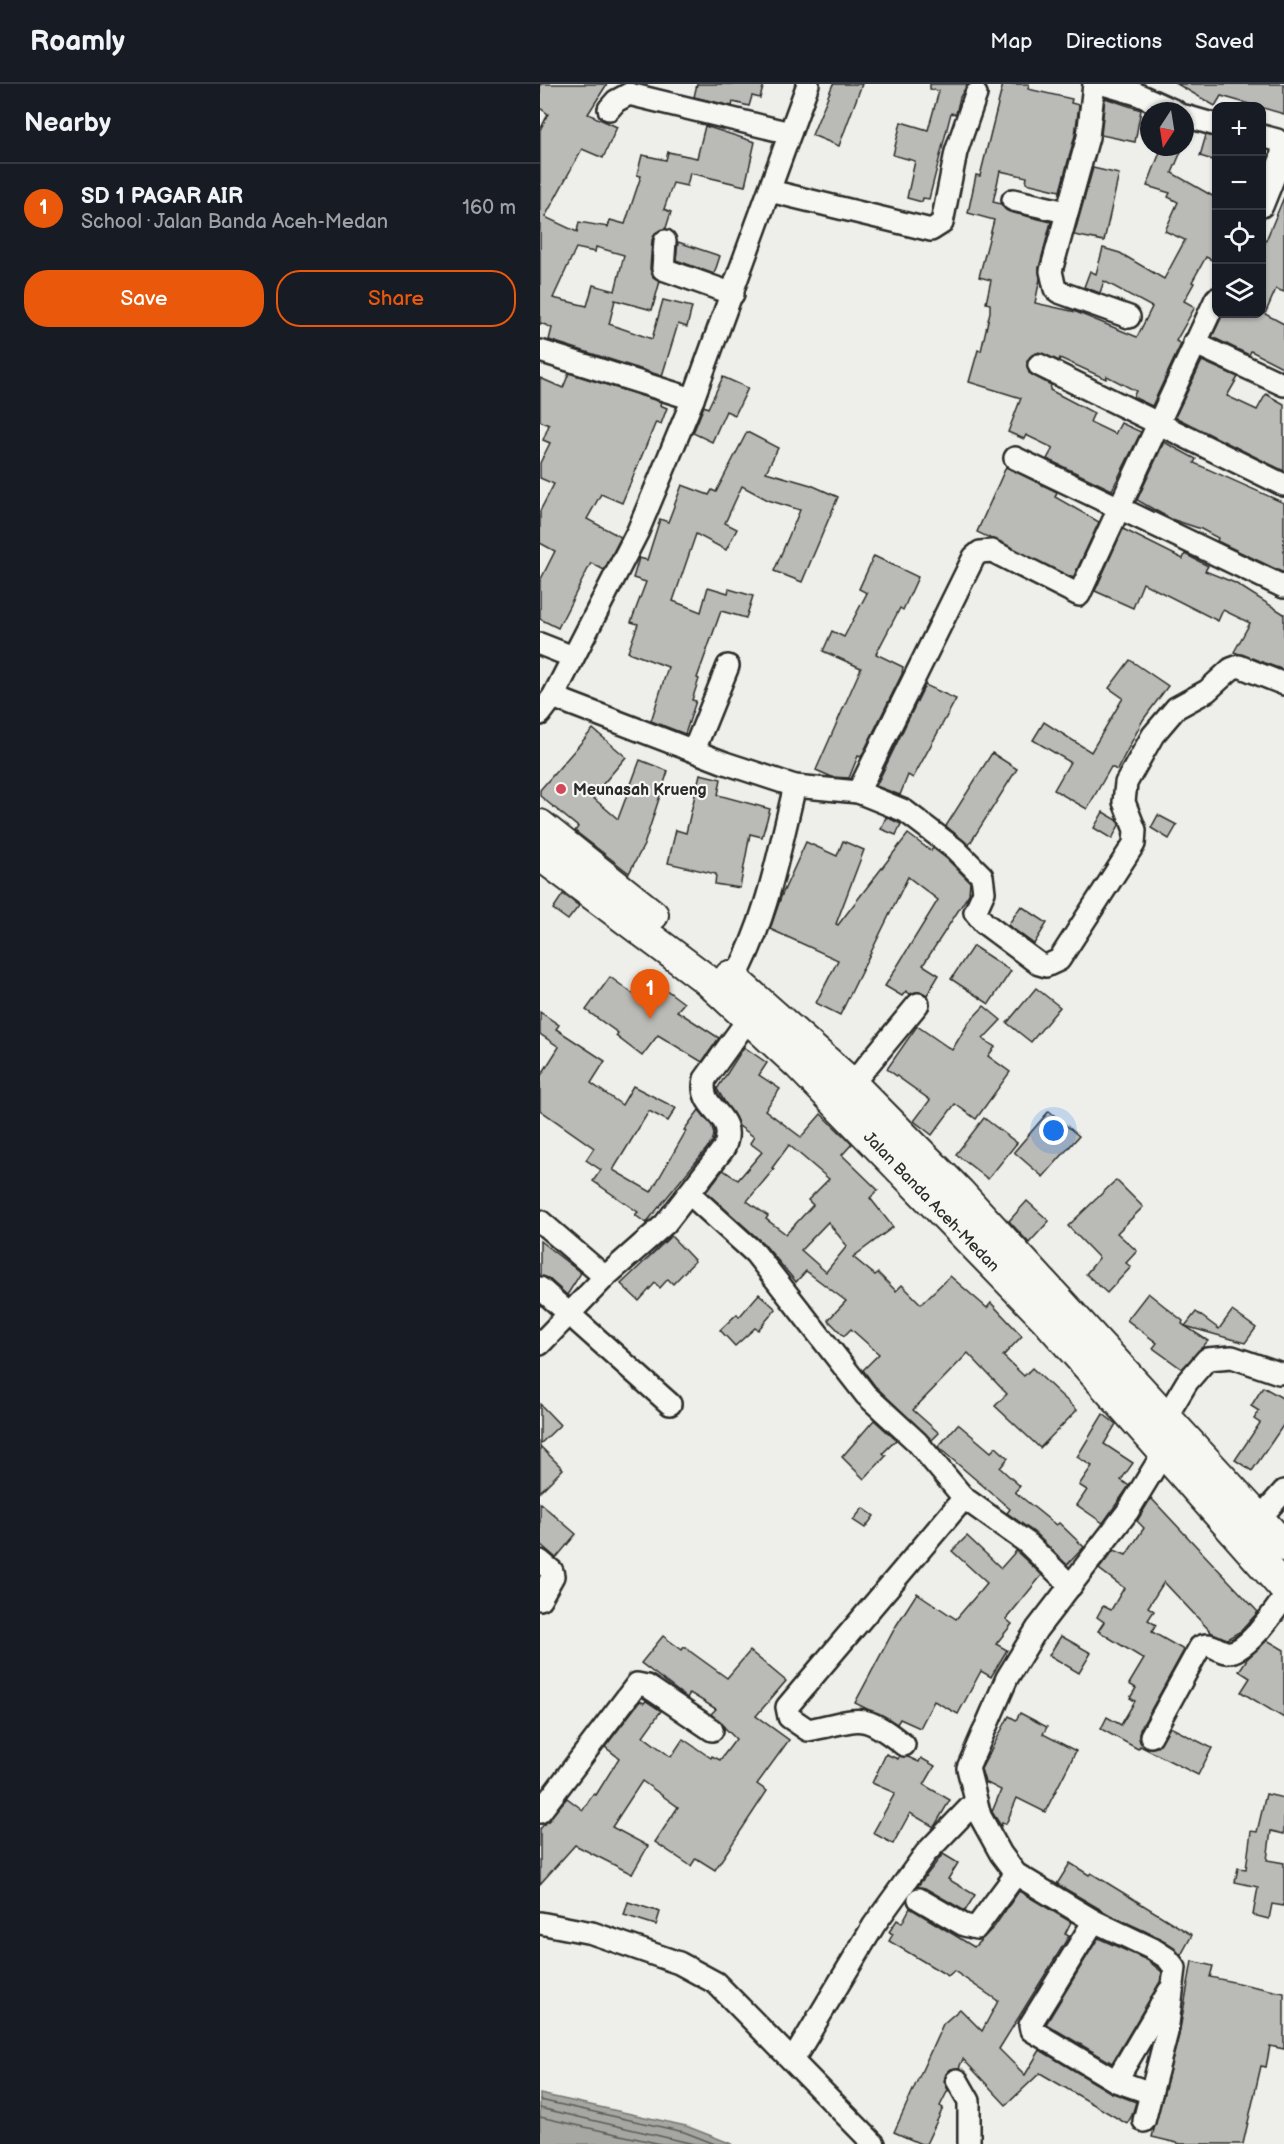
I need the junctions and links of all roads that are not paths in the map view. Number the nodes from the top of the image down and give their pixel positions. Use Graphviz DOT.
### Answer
graph roads {
  1 [pos="808,84"];
  2 [pos="1094,84"];
  3 [pos="1103,84"];
  4 [pos="976,94"];
  5 [pos="1155,102"];
  6 [pos="609,109"];
  7 [pos="1194,119"];
  8 [pos="1212,124"];
  9 [pos="790,133"];
  10 [pos="1266,137"];
  11 [pos="770,191"];
  12 [pos="1266,196"];
  13 [pos="1013,200"];
  14 [pos="1066,212"];
  15 [pos="665,241"];
  16 [pos="733,294"];
  17 [pos="1212,307"];
  18 [pos="1129,318"];
  19 [pos="1194,343"];
  20 [pos="540,351"];
  21 [pos="1040,365"];
  22 [pos="1284,385"];
  23 [pos="693,399"];
  24 [pos="1160,423"];
  25 [pos="1015,458"];
  26 [pos="1284,485"];
  27 [pos="1119,508"];
  28 [pos="1284,587"];
  29 [pos="540,645"];
  30 [pos="573,657"];
  31 [pos="728,666"];
  32 [pos="1284,684"];
  33 [pos="553,698"];
  34 [pos="540,714"];
  35 [pos="694,750"];
  36 [pos="795,786"];
  37 [pos="858,792"];
  38 [pos="540,825"];
  39 [pos="540,855"];
  40 [pos="734,980"];
  41 [pos="918,1004"];
  42 [pos="749,1018"];
  43 [pos="852,1084"];
  44 [pos="690,1194"];
  45 [pos="540,1221"];
  46 [pos="605,1277"];
  47 [pos="540,1288"];
  48 [pos="570,1313"];
  49 [pos="540,1344"];
  50 [pos="1279,1372"];
  51 [pos="670,1404"];
  52 [pos="1166,1417"];
  53 [pos="1164,1452"];
  54 [pos="1284,1491"];
  55 [pos="964,1498"];
  56 [pos="1260,1518"];
  57 [pos="1284,1546"];
  58 [pos="540,1561"];
  59 [pos="1071,1586"];
  60 [pos="1284,1588"];
  61 [pos="1284,1598"];
  62 [pos="540,1599"];
  63 [pos="712,1730"];
  64 [pos="1151,1736"];
  65 [pos="904,1745"];
  66 [pos="975,1802"];
  67 [pos="540,1812"];
  68 [pos="1016,1874"];
  69 [pos="919,1899"];
  70 [pos="1094,1921"];
  71 [pos="540,1923"];
  72 [pos="1176,1979"];
  73 [pos="793,2060"];
  74 [pos="957,2080"];
  75 [pos="1116,2081"];
  76 [pos="1151,2093"];
  77 [pos="1144,2121"];
  78 [pos="874,2144"];
  79 [pos="969,2144"];
  1 -- 9 [label="street"];
  2 -- 14 [label="street"];
  3 -- 5 [label="street"];
  4 -- 11 [label="street"];
  6 -- 9 [label="street"];
  7 -- 8 [label="street"];
  9 -- 11 [label="street"];
  10 -- 12 [label="street"];
  11 -- 16 [label="street"];
  13 -- 14 [label="street"];
  14 -- 18 [label="street"];
  15 -- 16 [label="street"];
  16 -- 23 [label="street"];
  17 -- 19 [label="street"];
  19 -- 22 [label="street"];
  19 -- 24 [label="street"];
  20 -- 23 [label="street"];
  21 -- 24 [label="street"];
  23 -- 30 [label="street"];
  24 -- 26 [label="street"];
  24 -- 27 [label="street"];
  25 -- 27 [label="street"];
  27 -- 28 [label="street"];
  27 -- 37 [label="street"];
  29 -- 30 [label="street"];
  30 -- 33 [label="street"];
  31 -- 35 [label="street"];
  32 -- 37 [label="street"];
  33 -- 34 [label="street"];
  33 -- 35 [label="street"];
  35 -- 36 [label="street"];
  36 -- 37 [label="street"];
  36 -- 40 [label="street"];
  38 -- 40 [label="highway, Jalan Banda Aceh-Medan"];
  39 -- 42 [label="highway, Jalan Banda Aceh-Medan"];
  40 -- 43 [label="highway, Jalan Banda Aceh-Medan"];
  41 -- 43 [label="street"];
  42 -- 44 [label="street"];
  42 -- 53 [label="highway, Jalan Banda Aceh-Medan"];
  43 -- 52 [label="highway, Jalan Banda Aceh-Medan"];
  44 -- 46 [label="street"];
  44 -- 55 [label="street"];
  45 -- 46 [label="street"];
  46 -- 48 [label="street"];
  47 -- 48 [label="street"];
  48 -- 49 [label="street"];
  48 -- 51 [label="street"];
  50 -- 52 [label="street"];
  52 -- 56 [label="highway, Jalan Banda Aceh-Medan"];
  53 -- 59 [label="street"];
  53 -- 60 [label="highway, Jalan Banda Aceh-Medan"];
  54 -- 56 [label="street"];
  55 -- 59 [label="street"];
  55 -- 65 [label="street"];
  56 -- 57 [label="highway, Jalan Banda Aceh-Medan"];
  58 -- 62 [label="street"];
  59 -- 66 [label="street"];
  61 -- 64 [label="street"];
  63 -- 67 [label="street"];
  66 -- 68 [label="street"];
  66 -- 73 [label="street"];
  68 -- 69 [label="street"];
  68 -- 70 [label="street"];
  70 -- 72 [label="street"];
  70 -- 75 [label="street"];
  71 -- 73 [label="street"];
  72 -- 75 [label="street"];
  72 -- 76 [label="street"];
  73 -- 78 [label="street"];
  74 -- 79 [label="street"];
  75 -- 76 [label="street"];
  76 -- 77 [label="street"];
}
